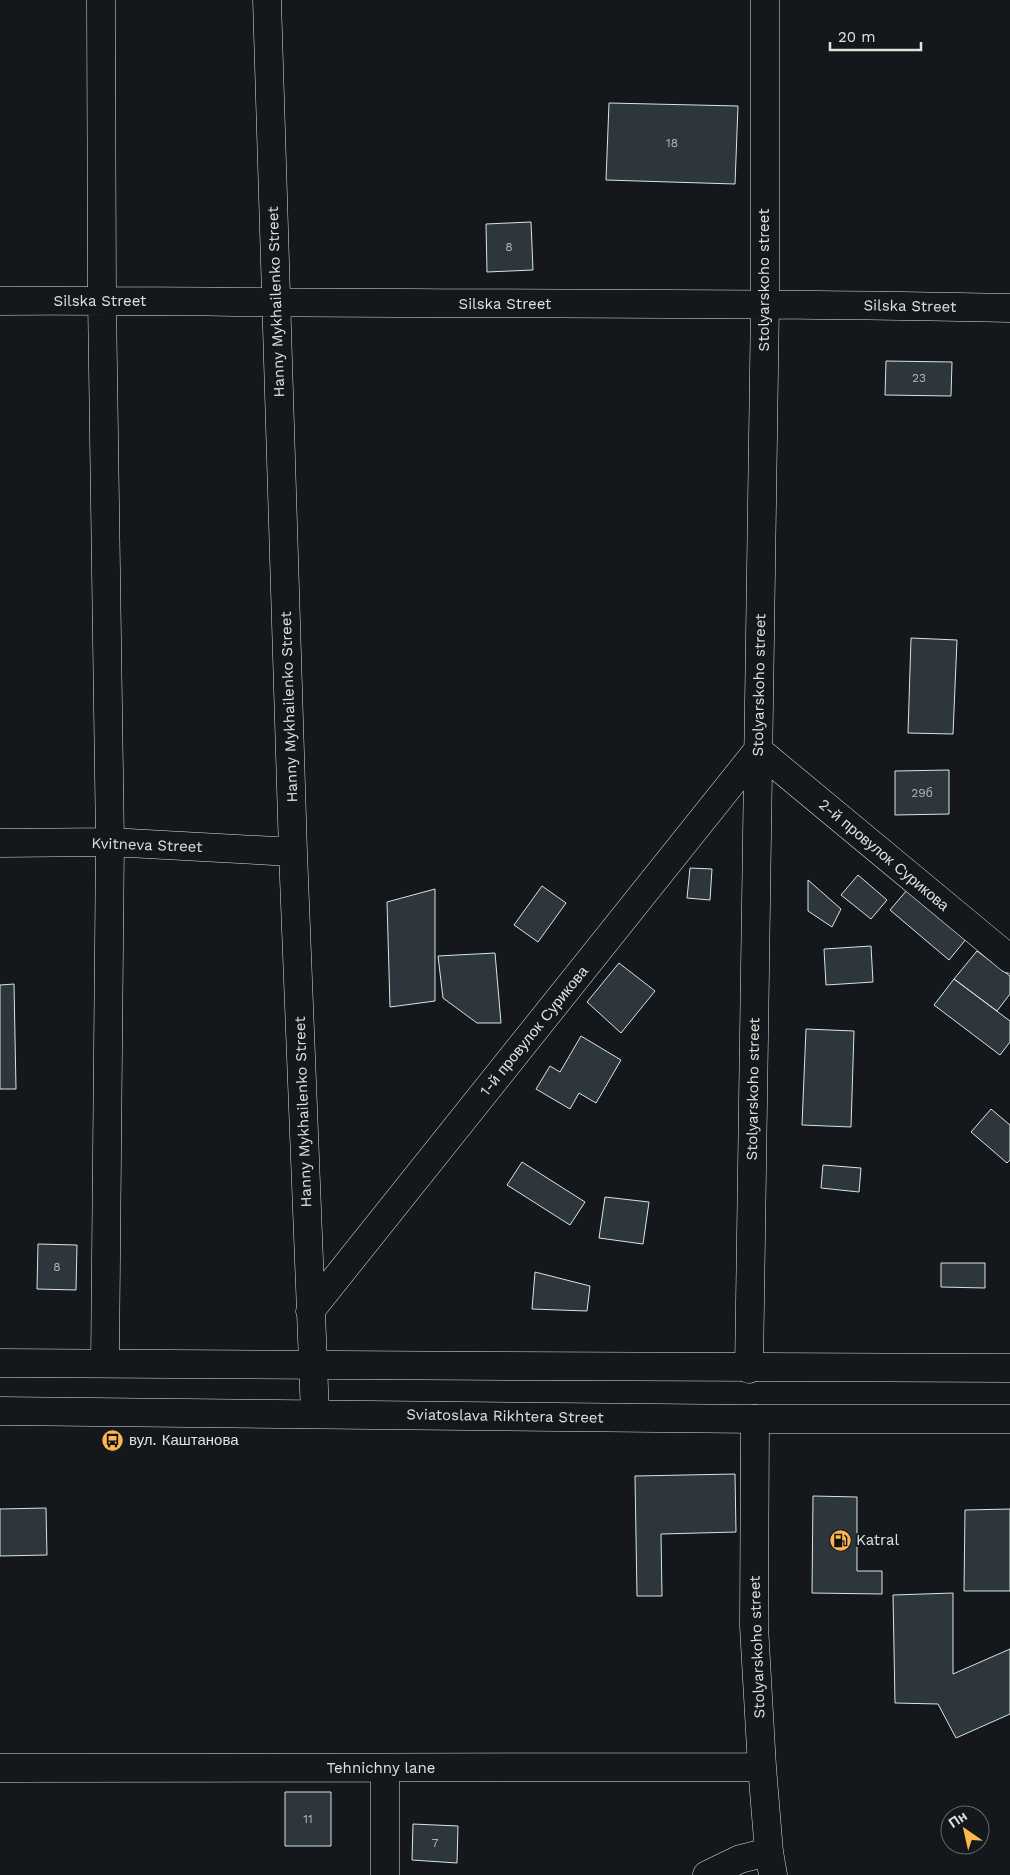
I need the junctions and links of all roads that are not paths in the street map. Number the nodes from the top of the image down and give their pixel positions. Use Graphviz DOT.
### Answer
graph roads {
  1 [pos="101,0"];
  2 [pos="267,0"];
  3 [pos="765,0"];
  4 [pos="102,300"];
  5 [pos="0,302"];
  6 [pos="276,303"];
  7 [pos="765,304"];
  8 [pos="1010,308"];
  9 [pos="758,750"];
  10 [pos="110,842"];
  11 [pos="0,843"];
  12 [pos="293,852"];
  13 [pos="1010,960"];
  14 [pos="310,1311"];
  15 [pos="105,1363"];
  16 [pos="0,1364"];
  17 [pos="313,1364"];
  18 [pos="1010,1368"];
  19 [pos="749,1369"];
  20 [pos="0,1411"];
  21 [pos="315,1414"];
  22 [pos="755,1419"];
  23 [pos="1010,1419"];
  24 [pos="762,1766"];
  25 [pos="0,1768"];
  26 [pos="384,1768"];
  27 [pos="771,1864"];
  28 [pos="385,1875"];
  29 [pos="707,1875"];
  1 -- 4 [label="street"];
  2 -- 6 [label="street, Hanny Mykhailenko Street"];
  3 -- 7 [label="street, Stolyarskoho street"];
  4 -- 5 [label="street, Silska Street"];
  4 -- 6 [label="street, Silska Street"];
  4 -- 10 [label="street"];
  6 -- 7 [label="street, Silska Street"];
  6 -- 12 [label="street, Hanny Mykhailenko Street"];
  7 -- 8 [label="street, Silska Street"];
  7 -- 9 [label="street, Stolyarskoho street"];
  9 -- 13 [label="street, 2-й провулок Сурикова"];
  9 -- 14 [label="street, 1-й провулок Сурикова"];
  9 -- 19 [label="street, Stolyarskoho street"];
  10 -- 11 [label="street, Kvitneva Street"];
  10 -- 12 [label="street, Kvitneva Street"];
  10 -- 15 [label="street"];
  12 -- 14 [label="street, Hanny Mykhailenko Street"];
  14 -- 17 [label="street, Hanny Mykhailenko Street"];
  15 -- 16 [label="street"];
  15 -- 17 [label="street"];
  17 -- 19 [label="street"];
  17 -- 21 [label="street, Hanny Mykhailenko Street"];
  18 -- 19 [label="street"];
  20 -- 21 [label="street, Sviatoslava Rikhtera Street"];
  21 -- 22 [label="street, Sviatoslava Rikhtera Street"];
  22 -- 23 [label="street, Sviatoslava Rikhtera Street"];
  22 -- 24 [label="street, Stolyarskoho street"];
  24 -- 26 [label="street, Tehnichny lane"];
  24 -- 27 [label="street, Stolyarskoho street"];
  25 -- 26 [label="street, Tehnichny lane"];
  26 -- 28 [label="street"];
  27 -- 29 [label="street"];
}
